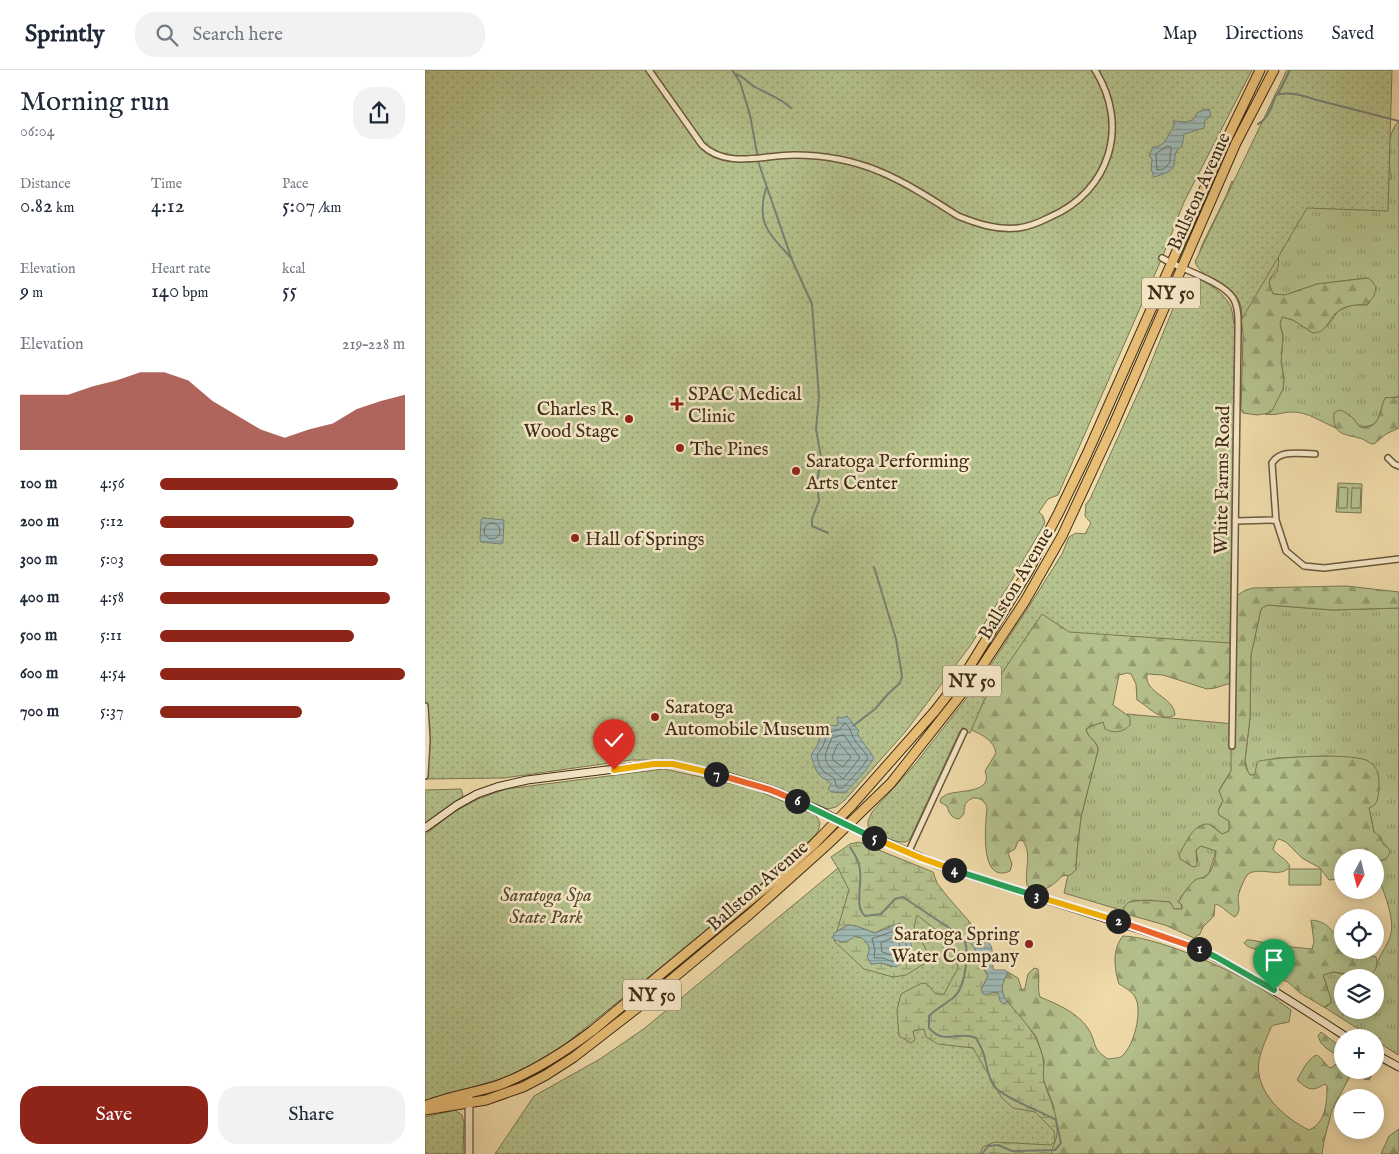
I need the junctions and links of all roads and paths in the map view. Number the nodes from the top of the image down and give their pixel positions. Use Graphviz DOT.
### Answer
graph roads {
  1 [pos="649,70"];
  2 [pos="1095,70"];
  3 [pos="1260,70"];
  4 [pos="1274,70"];
  5 [pos="699,129"];
  6 [pos="693,133"];
  7 [pos="1162,258"];
  8 [pos="1170,263"];
  9 [pos="1182,269"];
  10 [pos="1315,454"];
  11 [pos="1388,458"];
  12 [pos="1399,466"];
  13 [pos="1276,520"];
  14 [pos="1235,521"];
  15 [pos="1399,559"];
  16 [pos="425,706"];
  17 [pos="963,732"];
  18 [pos="1232,746"];
  19 [pos="425,776"];
  20 [pos="838,820"];
  21 [pos="848,825"];
  22 [pos="425,828"];
  23 [pos="908,853"];
  24 [pos="1334,1029"];
  25 [pos="1384,1059"];
  26 [pos="1399,1067"];
  27 [pos="469,1098"];
  28 [pos="425,1108"];
  29 [pos="469,1154"];
  1 -- 6 [label="street"];
  2 -- 6 [label="street"];
  3 -- 8 [label="highway, Ballston Avenue / NY 50"];
  4 -- 9 [label="highway, Ballston Avenue / NY 50"];
  5 -- 6 [label="street"];
  7 -- 8 [label="street, White Farms Road"];
  8 -- 9 [label="street, White Farms Road"];
  8 -- 20 [label="highway, Ballston Avenue / NY 50"];
  9 -- 14 [label="street, White Farms Road"];
  9 -- 21 [label="highway, Ballston Avenue / NY 50"];
  10 -- 13 [label="street"];
  11 -- 12 [label="street"];
  13 -- 14 [label="street"];
  13 -- 15 [label="street"];
  14 -- 18 [label="street, White Farms Road"];
  16 -- 19 [label="street"];
  17 -- 23 [label="street"];
  20 -- 21 [label="street"];
  20 -- 22 [label="street"];
  20 -- 27 [label="highway, Ballston Avenue / NY 50"];
  21 -- 23 [label="street"];
  21 -- 27 [label="highway, Ballston Avenue / NY 50"];
  23 -- 24 [label="street"];
  25 -- 26 [label="street"];
  27 -- 28 [label="highway, Ballston Avenue / NY 50"];
  27 -- 29 [label="street"];
}
